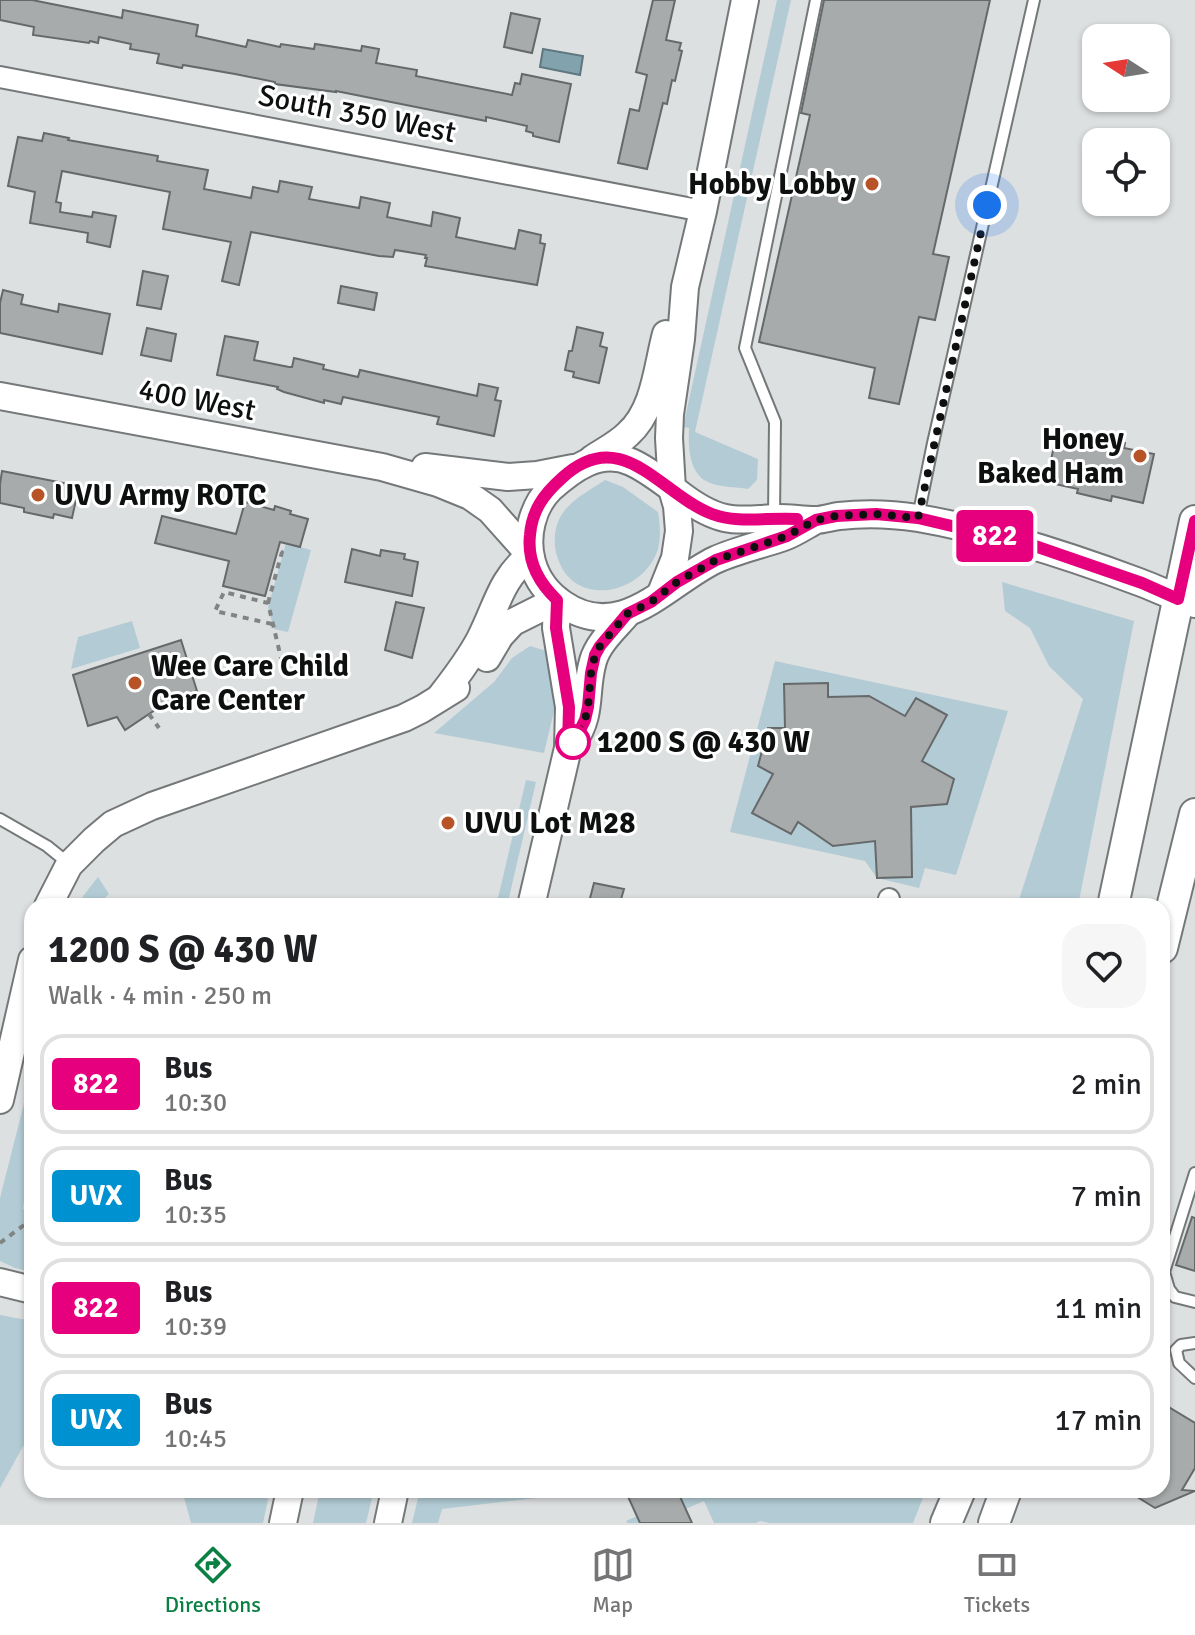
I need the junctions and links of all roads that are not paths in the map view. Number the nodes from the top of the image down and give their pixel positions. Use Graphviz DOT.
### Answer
graph roads {
  1 [pos="745,0"];
  2 [pos="816,0"];
  3 [pos="1034,0"];
  4 [pos="0,77"];
  5 [pos="703,211"];
  6 [pos="685,287"];
  7 [pos="0,396"];
  8 [pos="582,464"];
  9 [pos="382,467"];
  10 [pos="672,489"];
  11 [pos="774,518"];
  12 [pos="918,518"];
  13 [pos="816,520"];
  14 [pos="1195,521"];
  15 [pos="530,555"];
  16 [pos="661,593"];
  17 [pos="1190,597"];
  18 [pos="557,600"];
  19 [pos="627,614"];
  20 [pos="441,696"];
  21 [pos="568,748"];
  22 [pos="1195,814"];
  23 [pos="0,819"];
  24 [pos="69,865"];
  25 [pos="52,898"];
  26 [pos="533,898"];
  27 [pos="1115,898"];
  28 [pos="1170,916"];
  29 [pos="24,995"];
  30 [pos="0,1100"];
  31 [pos="1195,1173"];
  32 [pos="1170,1253"];
  33 [pos="0,1282"];
  34 [pos="24,1288"];
  35 [pos="1170,1290"];
  36 [pos="1195,1302"];
  37 [pos="1195,1343"];
  38 [pos="1195,1378"];
  39 [pos="288,1498"];
  40 [pos="393,1498"];
  41 [pos="957,1498"];
  42 [pos="1003,1498"];
  43 [pos="283,1523"];
  44 [pos="388,1523"];
  45 [pos="946,1523"];
  46 [pos="995,1523"];
  1 -- 5 [label="street"];
  2 -- 11 [label="lane"];
  3 -- 12 [label="lane"];
  4 -- 5 [label="street, South 350 West"];
  5 -- 6 [label="street"];
  6 -- 8 [label="street"];
  6 -- 10 [label="street"];
  7 -- 9 [label="street, 400 West"];
  8 -- 9 [label="street"];
  8 -- 10 [label="street"];
  8 -- 15 [label="street"];
  9 -- 15 [label="street"];
  10 -- 11 [label="street"];
  10 -- 16 [label="street"];
  11 -- 13 [label="street"];
  12 -- 13 [label="street"];
  12 -- 17 [label="street"];
  13 -- 16 [label="street"];
  14 -- 17 [label="main road"];
  15 -- 18 [label="street"];
  15 -- 20 [label="street"];
  16 -- 19 [label="street"];
  17 -- 27 [label="main road"];
  18 -- 19 [label="street"];
  18 -- 20 [label="street"];
  18 -- 21 [label="street"];
  19 -- 21 [label="street"];
  20 -- 24 [label="street"];
  21 -- 26 [label="street"];
  22 -- 28 [label="main road"];
  23 -- 24 [label="lane"];
  24 -- 25 [label="street"];
  29 -- 30 [label="street"];
  31 -- 32 [label="lane"];
  33 -- 34 [label="street"];
  35 -- 36 [label="lane"];
  37 -- 38 [label="lane"];
  39 -- 43 [label="street"];
  40 -- 44 [label="street"];
  41 -- 45 [label="main road"];
  42 -- 46 [label="main road"];
}
